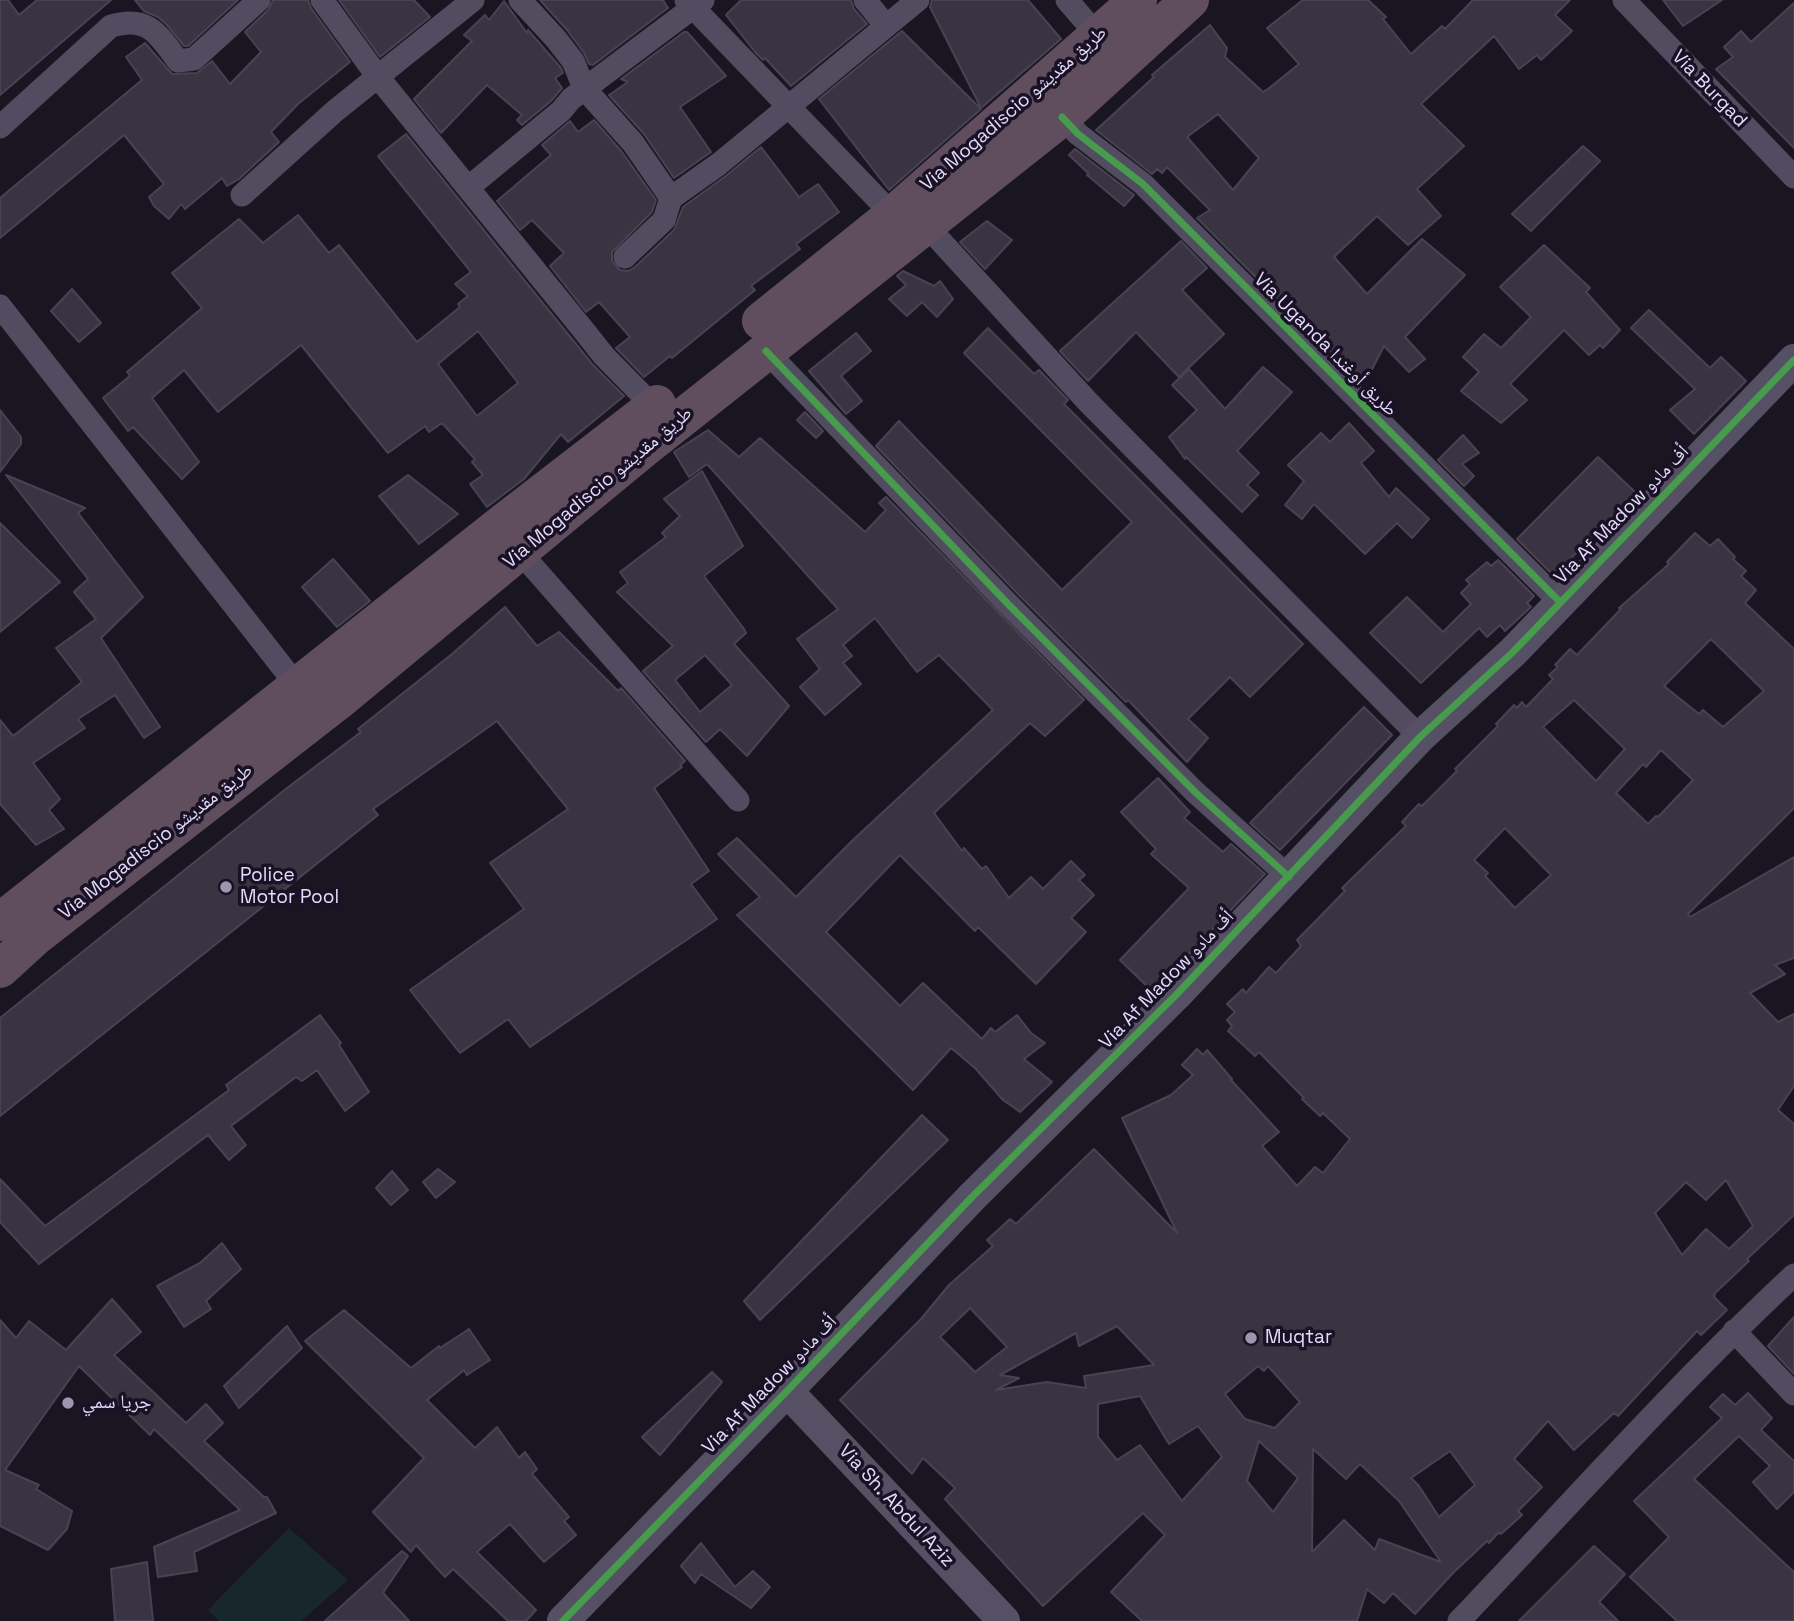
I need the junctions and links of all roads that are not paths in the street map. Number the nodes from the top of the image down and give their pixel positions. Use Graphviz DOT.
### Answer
graph roads {
  1 [pos="259,0"];
  2 [pos="322,0"];
  3 [pos="473,0"];
  4 [pos="520,0"];
  5 [pos="865,0"];
  6 [pos="919,0"];
  7 [pos="1067,0"];
  8 [pos="1138,0"];
  9 [pos="1190,0"];
  10 [pos="1624,0"];
  11 [pos="694,3"];
  12 [pos="886,26"];
  13 [pos="1098,36"];
  14 [pos="378,77"];
  15 [pos="584,88"];
  16 [pos="790,107"];
  17 [pos="1062,117"];
  18 [pos="0,127"];
  19 [pos="1794,177"];
  20 [pos="469,187"];
  21 [pos="242,195"];
  22 [pos="671,198"];
  23 [pos="909,220"];
  24 [pos="625,257"];
  25 [pos="0,306"];
  26 [pos="766,351"];
  27 [pos="1794,360"];
  28 [pos="663,416"];
  29 [pos="519,551"];
  30 [pos="1560,602"];
  31 [pos="411,620"];
  32 [pos="298,687"];
  33 [pos="1420,737"];
  34 [pos="254,743"];
  35 [pos="738,800"];
  36 [pos="1289,877"];
  37 [pos="0,922"];
  38 [pos="0,969"];
  39 [pos="1794,1275"];
  40 [pos="1734,1331"];
  41 [pos="787,1391"];
  42 [pos="1794,1394"];
  43 [pos="563,1621"];
  44 [pos="1004,1621"];
  45 [pos="1459,1621"];
  1 -- 18 [label="street"];
  2 -- 14 [label="street"];
  3 -- 14 [label="street"];
  4 -- 15 [label="street"];
  5 -- 12 [label="street"];
  6 -- 12 [label="street"];
  7 -- 13 [label="street"];
  8 -- 13 [label="highway, Via Mogadiscio طريق مقديشو"];
  9 -- 17 [label="highway, Via Mogadiscio طريق مقديشو"];
  10 -- 19 [label="street, Via Burgad"];
  11 -- 15 [label="street"];
  11 -- 16 [label="street"];
  12 -- 16 [label="street"];
  13 -- 23 [label="highway, Via Mogadiscio طريق مقديشو"];
  14 -- 20 [label="street"];
  14 -- 21 [label="street"];
  15 -- 20 [label="street"];
  15 -- 22 [label="street"];
  16 -- 22 [label="street"];
  16 -- 23 [label="street"];
  17 -- 23 [label="highway, Via Mogadiscio طريق مقديشو"];
  17 -- 30 [label="street, Via Uganda طريق أوغندا"];
  20 -- 28 [label="street"];
  22 -- 24 [label="street"];
  23 -- 26 [label="highway, Via Mogadiscio طريق مقديشو"];
  23 -- 28 [label="highway, Via Mogadiscio طريق مقديشو"];
  23 -- 33 [label="street"];
  25 -- 32 [label="street"];
  26 -- 28 [label="highway, Via Mogadiscio طريق مقديشو"];
  26 -- 36 [label="street"];
  27 -- 30 [label="street, Via Af Madow أف مادو"];
  28 -- 29 [label="highway, Via Mogadiscio طريق مقديشو"];
  28 -- 31 [label="highway, Via Mogadiscio طريق مقديشو"];
  29 -- 31 [label="highway, Via Mogadiscio طريق مقديشو"];
  29 -- 35 [label="street"];
  30 -- 33 [label="street, Via Af Madow أف مادو"];
  31 -- 32 [label="highway, Via Mogadiscio طريق مقديشو"];
  31 -- 34 [label="highway, Via Mogadiscio طريق مقديشو"];
  32 -- 34 [label="highway, Via Mogadiscio طريق مقديشو"];
  33 -- 36 [label="street, Via Af Madow أف مادو"];
  34 -- 37 [label="highway, Via Mogadiscio طريق مقديشو"];
  34 -- 38 [label="highway, Via Mogadiscio طريق مقديشو"];
  36 -- 41 [label="street, Via Af Madow أف مادو"];
  39 -- 40 [label="street"];
  40 -- 42 [label="street"];
  40 -- 45 [label="street"];
  41 -- 43 [label="street, Via Af Madow أف مادو"];
  41 -- 44 [label="street, Via Sh. Abdul Aziz"];
}
